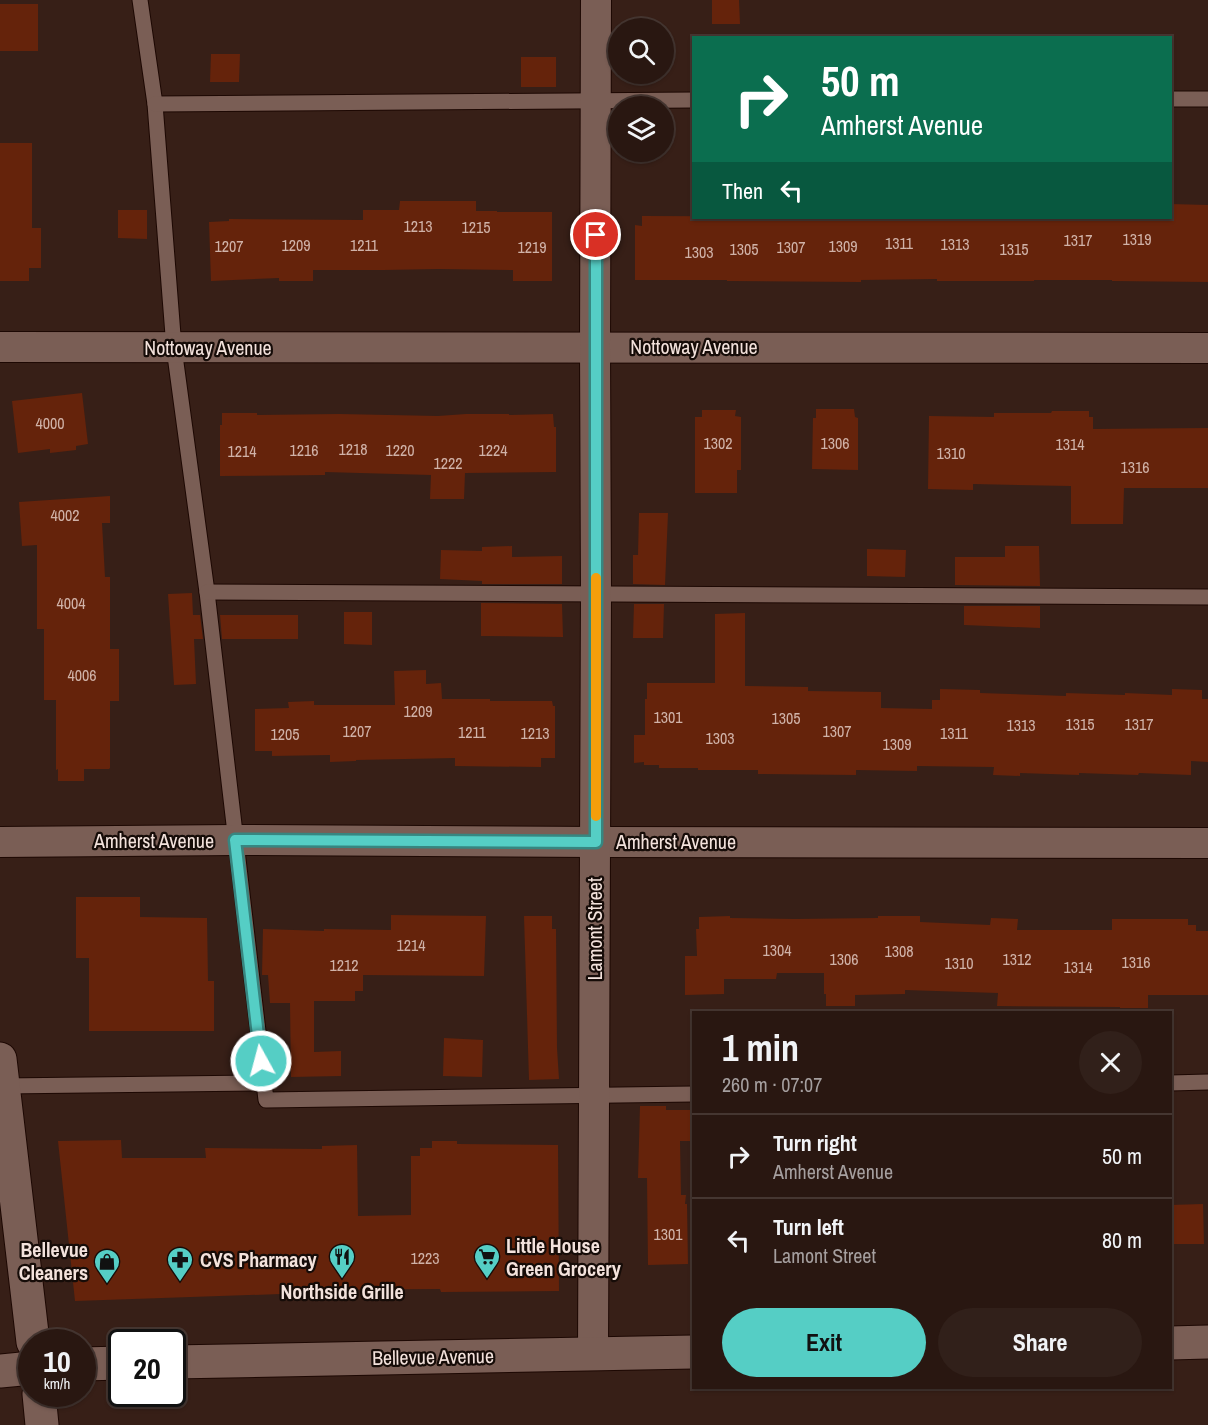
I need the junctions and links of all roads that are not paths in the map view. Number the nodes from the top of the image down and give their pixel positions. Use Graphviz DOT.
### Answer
graph roads {
  1 [pos="140,0"];
  2 [pos="596,0"];
  3 [pos="1172,99"];
  4 [pos="1208,99"];
  5 [pos="596,100"];
  6 [pos="692,100"];
  7 [pos="155,104"];
  8 [pos="0,347"];
  9 [pos="595,347"];
  10 [pos="174,348"];
  11 [pos="1208,348"];
  12 [pos="207,592"];
  13 [pos="596,594"];
  14 [pos="1208,597"];
  15 [pos="235,840"];
  16 [pos="0,842"];
  17 [pos="596,842"];
  18 [pos="1208,843"];
  19 [pos="2,1073"];
  20 [pos="1208,1082"];
  21 [pos="264,1083"];
  22 [pos="1172,1083"];
  23 [pos="692,1094"];
  24 [pos="595,1096"];
  25 [pos="32,1329"];
  26 [pos="1208,1342"];
  27 [pos="1172,1343"];
  28 [pos="692,1352"];
  29 [pos="593,1354"];
  30 [pos="186,1362"];
  31 [pos="18,1369"];
  32 [pos="0,1371"];
  33 [pos="40,1407"];
  34 [pos="42,1425"];
  1 -- 7 [label="lane"];
  2 -- 5 [label="street, Lamont Street"];
  3 -- 4 [label="lane"];
  5 -- 6 [label="lane"];
  5 -- 7 [label="lane"];
  5 -- 9 [label="street, Lamont Street"];
  7 -- 10 [label="lane"];
  8 -- 10 [label="street, Nottoway Avenue"];
  9 -- 10 [label="street, Nottoway Avenue"];
  9 -- 11 [label="street, Nottoway Avenue"];
  9 -- 13 [label="street, Lamont Street"];
  10 -- 12 [label="lane"];
  12 -- 13 [label="lane"];
  12 -- 15 [label="lane"];
  13 -- 14 [label="lane"];
  13 -- 17 [label="street, Lamont Street"];
  15 -- 16 [label="street, Amherst Avenue"];
  15 -- 17 [label="street, Amherst Avenue"];
  15 -- 21 [label="lane"];
  17 -- 18 [label="street, Amherst Avenue"];
  17 -- 24 [label="street, Lamont Street"];
  19 -- 21 [label="lane"];
  19 -- 25 [label="street"];
  20 -- 22 [label="lane"];
  21 -- 24 [label="lane"];
  23 -- 24 [label="lane"];
  24 -- 29 [label="street, Lamont Street"];
  26 -- 27 [label="street"];
  28 -- 29 [label="street, Bellevue Avenue"];
  29 -- 30 [label="street, Bellevue Avenue"];
  31 -- 32 [label="street"];
  33 -- 34 [label="street"];
}
